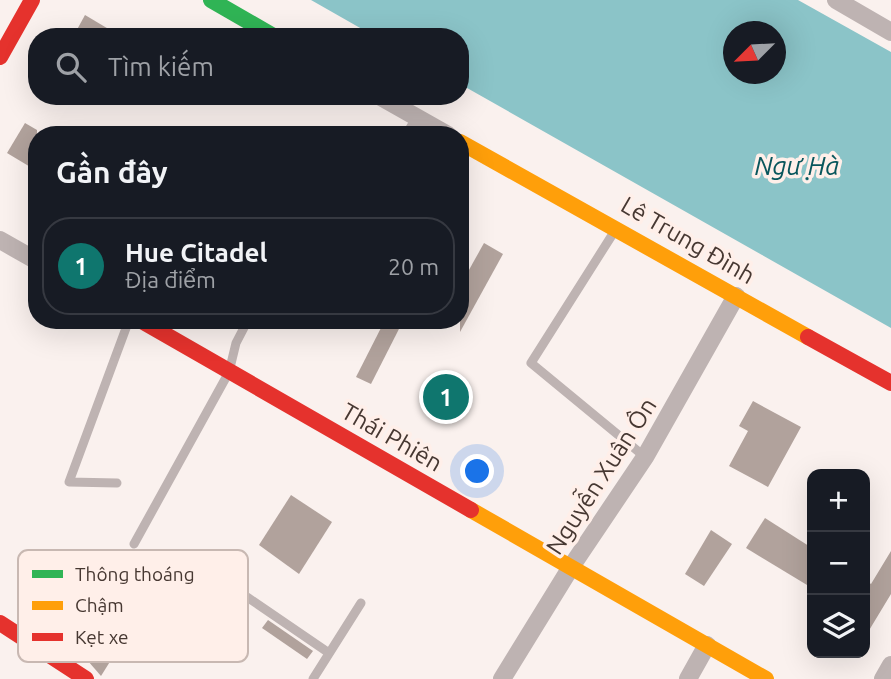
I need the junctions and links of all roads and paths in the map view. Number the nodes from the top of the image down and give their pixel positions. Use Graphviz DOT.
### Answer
graph roads {
  1 [pos="32,0"];
  2 [pos="211,0"];
  3 [pos="844,2"];
  4 [pos="259,28"];
  5 [pos="891,32"];
  6 [pos="0,57"];
  7 [pos="394,105"];
  8 [pos="416,118"];
  9 [pos="411,126"];
  10 [pos="431,126"];
  11 [pos="469,147"];
  12 [pos="617,227"];
  13 [pos="0,240"];
  14 [pos="28,251"];
  15 [pos="736,296"];
  16 [pos="125,329"];
  17 [pos="155,329"];
  18 [pos="244,329"];
  19 [pos="229,372"];
  20 [pos="891,383"];
  21 [pos="645,457"];
  22 [pos="117,483"];
  23 [pos="134,544"];
  24 [pos="571,568"];
  25 [pos="248,598"];
  26 [pos="361,603"];
  27 [pos="0,623"];
  28 [pos="18,635"];
  29 [pos="707,645"];
  30 [pos="329,653"];
  31 [pos="60,662"];
  32 [pos="891,664"];
  33 [pos="86,679"];
  34 [pos="313,679"];
  35 [pos="502,679"];
  36 [pos="688,679"];
  37 [pos="766,679"];
  38 [pos="883,679"];
  1 -- 6 [label="street"];
  2 -- 4 [label="street"];
  3 -- 5 [label="street"];
  7 -- 8 [label="street"];
  8 -- 9 [label="lane"];
  8 -- 10 [label="street"];
  11 -- 12 [label="street, Lê Trung Đình"];
  12 -- 15 [label="street, Lê Trung Đình"];
  12 -- 21 [label="lane"];
  13 -- 14 [label="street"];
  15 -- 20 [label="street, Lê Trung Đình"];
  15 -- 21 [label="street, Nguyễn Xuân Ôn"];
  16 -- 22 [label="lane"];
  17 -- 19 [label="street, Thái Phiên"];
  18 -- 19 [label="lane"];
  19 -- 23 [label="lane"];
  19 -- 24 [label="street, Thái Phiên"];
  21 -- 24 [label="street, Nguyễn Xuân Ôn"];
  24 -- 29 [label="street, Thái Phiên"];
  24 -- 35 [label="street, Nguyễn Xuân Ôn"];
  25 -- 30 [label="lane"];
  26 -- 30 [label="lane"];
  27 -- 28 [label="street"];
  29 -- 36 [label="street"];
  29 -- 37 [label="street, Thái Phiên"];
  30 -- 34 [label="lane"];
  31 -- 33 [label="street"];
  32 -- 38 [label="street"];
}
